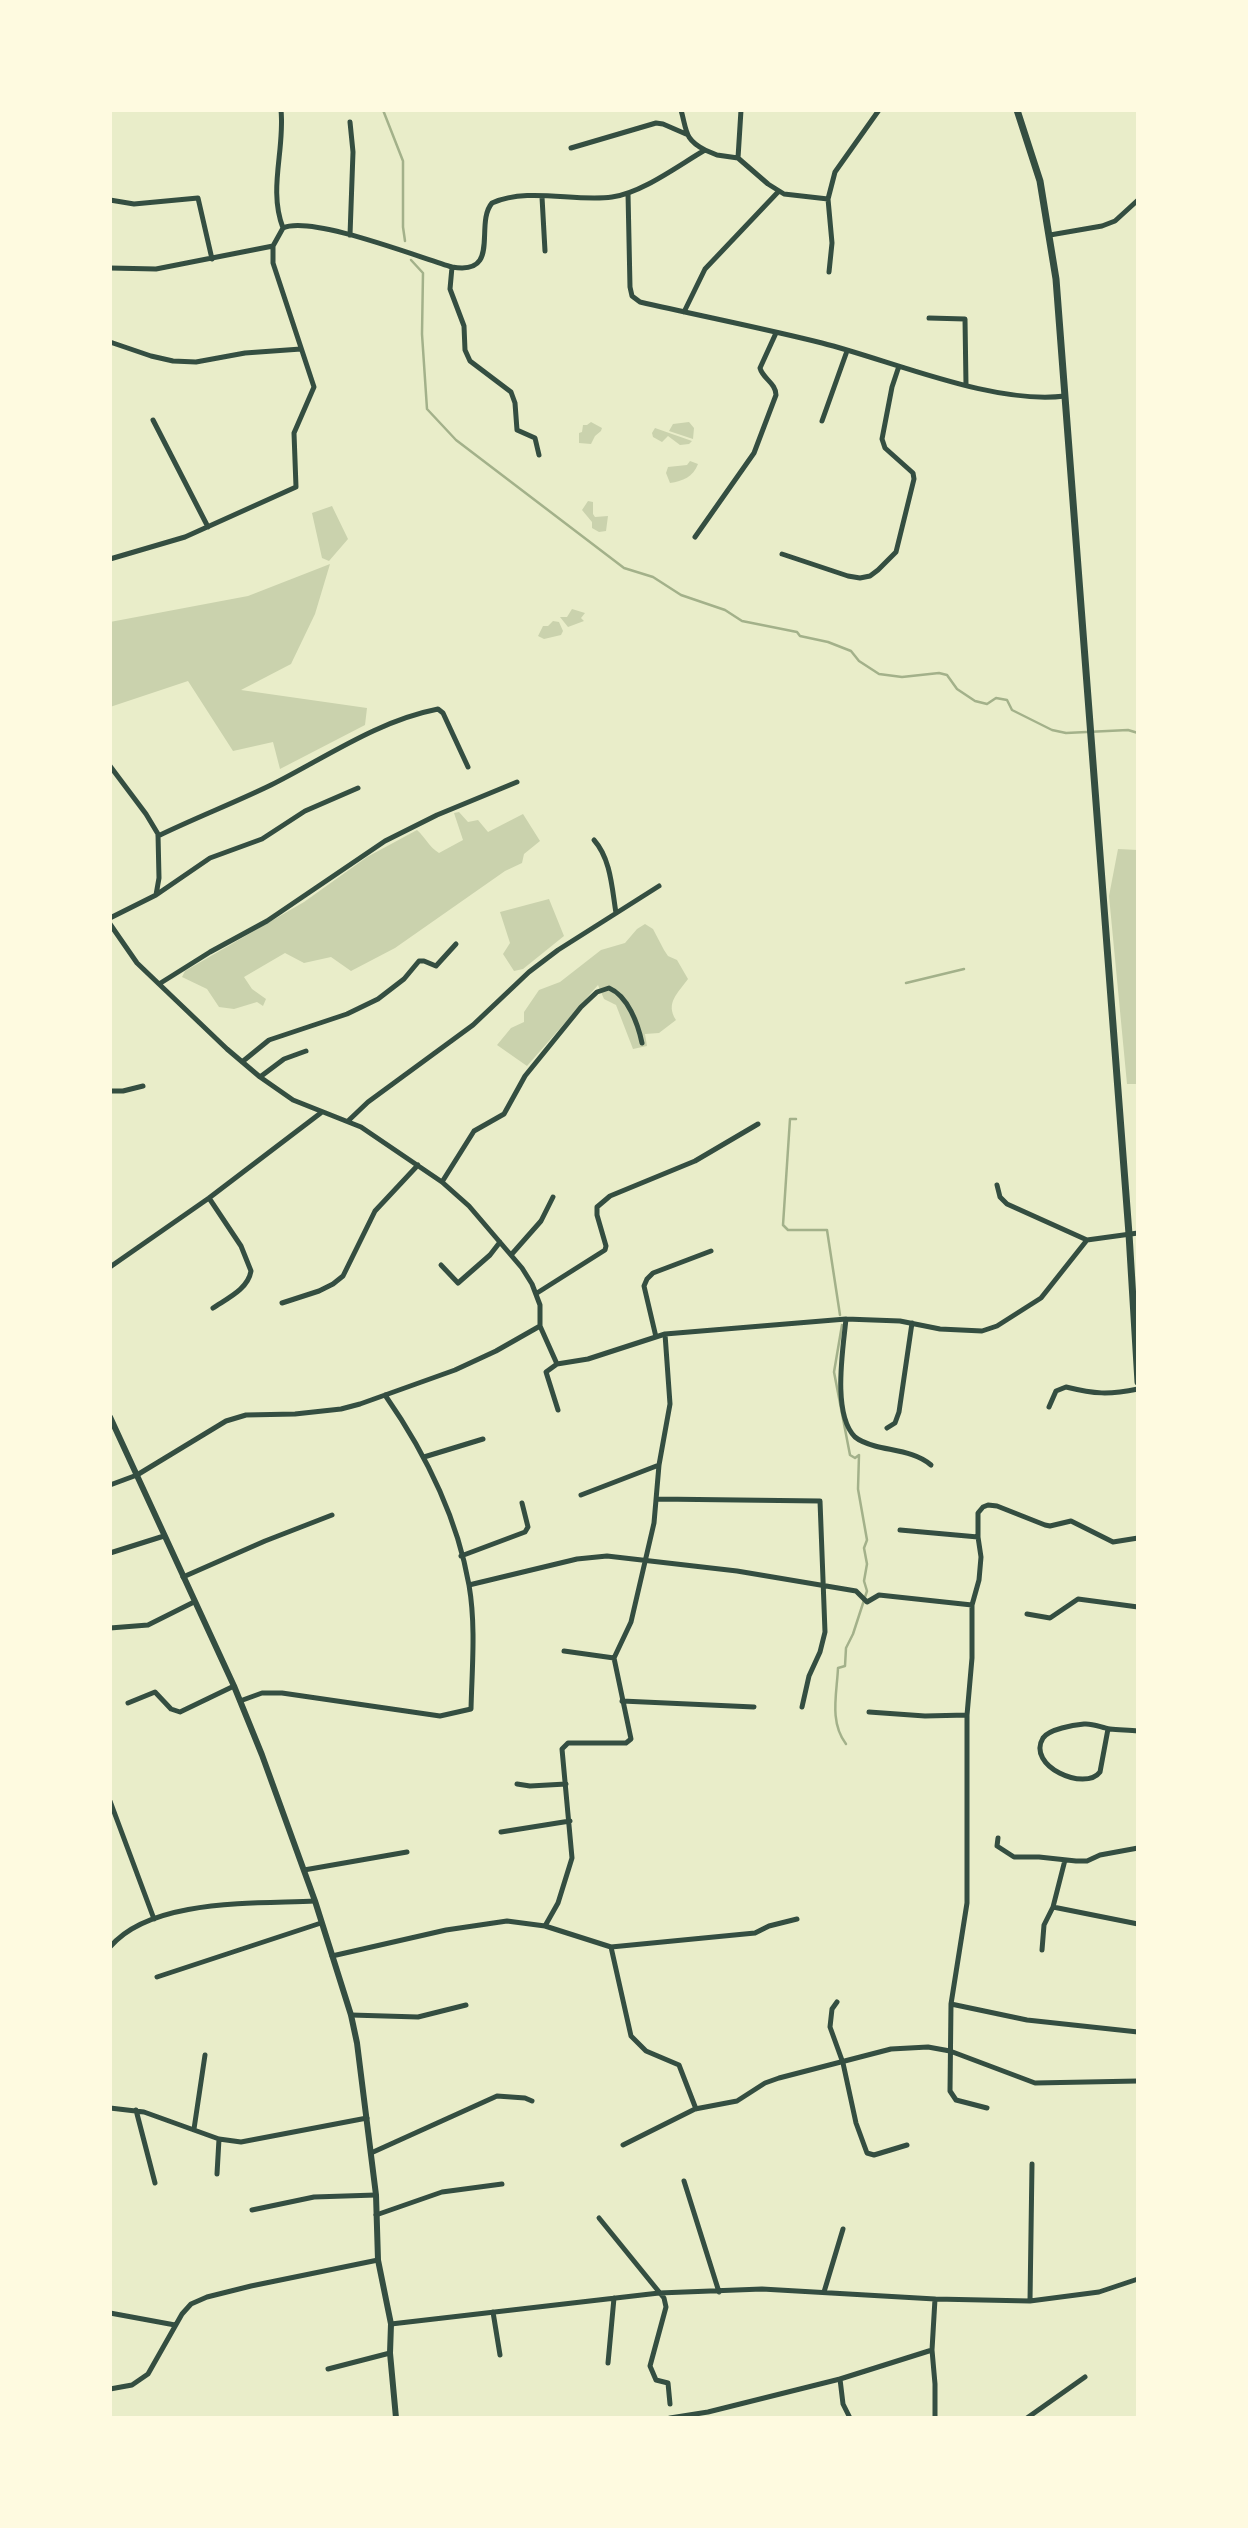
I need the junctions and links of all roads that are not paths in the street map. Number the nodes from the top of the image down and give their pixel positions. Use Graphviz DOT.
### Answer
graph roads {
  1 [pos="281,110"];
  2 [pos="681,110"];
  3 [pos="741,110"];
  4 [pos="879,110"];
  5 [pos="1017,110"];
  6 [pos="351,122"];
  7 [pos="686,134"];
  8 [pos="571,148"];
  9 [pos="705,150"];
  10 [pos="738,159"];
  11 [pos="778,192"];
  12 [pos="628,193"];
  13 [pos="541,197"];
  14 [pos="828,199"];
  15 [pos="110,200"];
  16 [pos="1138,200"];
  17 [pos="283,228"];
  18 [pos="349,235"];
  19 [pos="1049,235"];
  20 [pos="273,246"];
  21 [pos="545,251"];
  22 [pos="212,259"];
  23 [pos="452,267"];
  24 [pos="110,268"];
  25 [pos="829,272"];
  26 [pos="684,312"];
  27 [pos="929,318"];
  28 [pos="776,333"];
  29 [pos="110,342"];
  30 [pos="301,349"];
  31 [pos="847,351"];
  32 [pos="898,366"];
  33 [pos="966,385"];
  34 [pos="1065,396"];
  35 [pos="153,421"];
  36 [pos="822,421"];
  37 [pos="539,455"];
  38 [pos="208,527"];
  39 [pos="695,537"];
  40 [pos="782,554"];
  41 [pos="110,559"];
  42 [pos="110,766"];
  43 [pos="468,767"];
  44 [pos="517,782"];
  45 [pos="358,788"];
  46 [pos="158,836"];
  47 [pos="594,840"];
  48 [pos="659,886"];
  49 [pos="156,895"];
  50 [pos="616,913"];
  51 [pos="110,918"];
  52 [pos="110,924"];
  53 [pos="456,944"];
  54 [pos="159,984"];
  55 [pos="642,1044"];
  56 [pos="306,1051"];
  57 [pos="242,1062"];
  58 [pos="260,1077"];
  59 [pos="143,1086"];
  60 [pos="110,1091"];
  61 [pos="322,1112"];
  62 [pos="348,1121"];
  63 [pos="758,1124"];
  64 [pos="418,1165"];
  65 [pos="442,1182"];
  66 [pos="996,1185"];
  67 [pos="553,1197"];
  68 [pos="209,1198"];
  69 [pos="1133,1234"];
  70 [pos="1087,1240"];
  71 [pos="500,1242"];
  72 [pos="711,1251"];
  73 [pos="511,1255"];
  74 [pos="441,1265"];
  75 [pos="110,1267"];
  76 [pos="537,1293"];
  77 [pos="282,1303"];
  78 [pos="214,1308"];
  79 [pos="846,1319"];
  80 [pos="912,1323"];
  81 [pos="540,1326"];
  82 [pos="664,1334"];
  83 [pos="656,1336"];
  84 [pos="557,1364"];
  85 [pos="1138,1382"];
  86 [pos="1138,1389"];
  87 [pos="385,1395"];
  88 [pos="1049,1407"];
  89 [pos="558,1410"];
  90 [pos="110,1417"];
  91 [pos="887,1428"];
  92 [pos="483,1439"];
  93 [pos="424,1457"];
  94 [pos="659,1465"];
  95 [pos="931,1465"];
  96 [pos="137,1475"];
  97 [pos="110,1485"];
  98 [pos="581,1495"];
  99 [pos="657,1499"];
  100 [pos="522,1503"];
  101 [pos="332,1515"];
  102 [pos="900,1530"];
  103 [pos="164,1536"];
  104 [pos="978,1537"];
  105 [pos="1138,1538"];
  106 [pos="110,1553"];
  107 [pos="461,1556"];
  108 [pos="647,1559"];
  109 [pos="183,1577"];
  110 [pos="469,1585"];
  111 [pos="822,1586"];
  112 [pos="194,1602"];
  113 [pos="972,1605"];
  114 [pos="1138,1607"];
  115 [pos="1027,1614"];
  116 [pos="110,1628"];
  117 [pos="564,1651"];
  118 [pos="614,1658"];
  119 [pos="234,1686"];
  120 [pos="240,1701"];
  121 [pos="622,1702"];
  122 [pos="128,1703"];
  123 [pos="754,1707"];
  124 [pos="802,1707"];
  125 [pos="869,1712"];
  126 [pos="967,1714"];
  127 [pos="1108,1729"];
  128 [pos="1138,1731"];
  129 [pos="516,1784"];
  130 [pos="566,1784"];
  131 [pos="110,1801"];
  132 [pos="570,1821"];
  133 [pos="501,1832"];
  134 [pos="998,1838"];
  135 [pos="1138,1848"];
  136 [pos="407,1852"];
  137 [pos="1065,1860"];
  138 [pos="304,1870"];
  139 [pos="315,1901"];
  140 [pos="1053,1907"];
  141 [pos="154,1919"];
  142 [pos="797,1919"];
  143 [pos="321,1923"];
  144 [pos="1138,1924"];
  145 [pos="545,1926"];
  146 [pos="110,1947"];
  147 [pos="611,1947"];
  148 [pos="1042,1950"];
  149 [pos="332,1955"];
  150 [pos="157,1977"];
  151 [pos="837,2002"];
  152 [pos="951,2004"];
  153 [pos="466,2005"];
  154 [pos="351,2015"];
  155 [pos="1138,2032"];
  156 [pos="950,2051"];
  157 [pos="205,2055"];
  158 [pos="843,2063"];
  159 [pos="1138,2081"];
  160 [pos="532,2101"];
  161 [pos="110,2108"];
  162 [pos="987,2108"];
  163 [pos="696,2109"];
  164 [pos="136,2110"];
  165 [pos="367,2118"];
  166 [pos="194,2129"];
  167 [pos="219,2139"];
  168 [pos="623,2144"];
  169 [pos="906,2145"];
  170 [pos="371,2153"];
  171 [pos="1032,2164"];
  172 [pos="217,2174"];
  173 [pos="684,2181"];
  174 [pos="155,2183"];
  175 [pos="502,2184"];
  176 [pos="376,2196"];
  177 [pos="252,2210"];
  178 [pos="376,2215"];
  179 [pos="599,2218"];
  180 [pos="843,2230"];
  181 [pos="378,2260"];
  182 [pos="1138,2279"];
  183 [pos="719,2292"];
  184 [pos="824,2292"];
  185 [pos="659,2293"];
  186 [pos="614,2298"];
  187 [pos="935,2299"];
  188 [pos="1030,2301"];
  189 [pos="493,2312"];
  190 [pos="110,2313"];
  191 [pos="391,2324"];
  192 [pos="175,2325"];
  193 [pos="932,2350"];
  194 [pos="390,2353"];
  195 [pos="500,2355"];
  196 [pos="608,2363"];
  197 [pos="328,2369"];
  198 [pos="1085,2377"];
  199 [pos="840,2379"];
  200 [pos="110,2389"];
  201 [pos="670,2404"];
  202 [pos="396,2418"];
  203 [pos="670,2418"];
  204 [pos="850,2418"];
  205 [pos="935,2418"];
  206 [pos="1027,2418"];
  1 -- 17 [label="street"];
  2 -- 7 [label="street"];
  3 -- 10 [label="street"];
  4 -- 14 [label="street"];
  5 -- 19 [label="main road"];
  6 -- 18 [label="street"];
  7 -- 8 [label="street"];
  7 -- 9 [label="street"];
  9 -- 10 [label="street"];
  9 -- 12 [label="street"];
  10 -- 11 [label="street"];
  11 -- 14 [label="street"];
  11 -- 26 [label="street"];
  12 -- 13 [label="street"];
  12 -- 26 [label="street"];
  13 -- 21 [label="street"];
  13 -- 23 [label="street"];
  14 -- 25 [label="street"];
  15 -- 22 [label="street"];
  16 -- 19 [label="street"];
  17 -- 18 [label="street"];
  17 -- 20 [label="street"];
  18 -- 23 [label="street"];
  19 -- 34 [label="main road"];
  20 -- 22 [label="street"];
  20 -- 30 [label="street"];
  22 -- 24 [label="street"];
  23 -- 37 [label="street"];
  26 -- 28 [label="street"];
  27 -- 33 [label="street"];
  28 -- 31 [label="street"];
  28 -- 39 [label="street"];
  29 -- 30 [label="street"];
  30 -- 38 [label="street"];
  31 -- 32 [label="street"];
  31 -- 36 [label="street"];
  32 -- 33 [label="street"];
  32 -- 40 [label="street"];
  33 -- 34 [label="street"];
  34 -- 69 [label="main road"];
  35 -- 38 [label="street"];
  38 -- 41 [label="street"];
  42 -- 46 [label="street"];
  43 -- 46 [label="street"];
  44 -- 54 [label="street"];
  45 -- 49 [label="street"];
  46 -- 49 [label="street"];
  47 -- 50 [label="street"];
  48 -- 50 [label="street"];
  49 -- 51 [label="street"];
  50 -- 62 [label="street"];
  52 -- 54 [label="street"];
  53 -- 57 [label="street"];
  54 -- 57 [label="street"];
  55 -- 65 [label="street"];
  56 -- 58 [label="street"];
  57 -- 58 [label="street"];
  58 -- 61 [label="street"];
  59 -- 60 [label="street"];
  61 -- 62 [label="street"];
  61 -- 68 [label="street"];
  62 -- 64 [label="street"];
  63 -- 76 [label="street"];
  64 -- 65 [label="street"];
  64 -- 77 [label="street"];
  65 -- 71 [label="street"];
  66 -- 70 [label="street"];
  67 -- 73 [label="street"];
  68 -- 75 [label="street"];
  68 -- 78 [label="street"];
  69 -- 70 [label="street"];
  69 -- 85 [label="main road"];
  70 -- 80 [label="street"];
  71 -- 73 [label="street"];
  71 -- 74 [label="street"];
  72 -- 83 [label="street"];
  73 -- 76 [label="street"];
  76 -- 81 [label="street"];
  79 -- 80 [label="street"];
  79 -- 82 [label="street"];
  79 -- 95 [label="street"];
  80 -- 91 [label="street"];
  81 -- 84 [label="street"];
  81 -- 87 [label="street"];
  82 -- 83 [label="street"];
  82 -- 94 [label="street"];
  83 -- 84 [label="street"];
  84 -- 89 [label="street"];
  86 -- 88 [label="street"];
  87 -- 93 [label="street"];
  87 -- 96 [label="street"];
  90 -- 96 [label="street"];
  92 -- 93 [label="street"];
  93 -- 107 [label="street"];
  94 -- 98 [label="street"];
  94 -- 99 [label="street"];
  96 -- 97 [label="street"];
  96 -- 103 [label="street"];
  99 -- 108 [label="street"];
  99 -- 111 [label="street"];
  100 -- 107 [label="street"];
  101 -- 109 [label="street"];
  102 -- 104 [label="street"];
  103 -- 106 [label="street"];
  103 -- 109 [label="street"];
  104 -- 105 [label="street"];
  104 -- 113 [label="street"];
  107 -- 110 [label="street"];
  108 -- 110 [label="street"];
  108 -- 111 [label="street"];
  108 -- 118 [label="street"];
  109 -- 112 [label="street"];
  110 -- 120 [label="street"];
  111 -- 113 [label="street"];
  111 -- 124 [label="street"];
  112 -- 116 [label="street"];
  112 -- 119 [label="street"];
  113 -- 126 [label="street"];
  114 -- 115 [label="street"];
  117 -- 118 [label="street"];
  118 -- 121 [label="street"];
  119 -- 120 [label="street"];
  119 -- 122 [label="street"];
  120 -- 138 [label="street"];
  121 -- 123 [label="street"];
  121 -- 130 [label="street"];
  125 -- 126 [label="street"];
  126 -- 152 [label="street"];
  127 -- 127 [label="street"];
  127 -- 128 [label="street"];
  129 -- 130 [label="street"];
  130 -- 132 [label="street"];
  131 -- 141 [label="street"];
  132 -- 133 [label="street"];
  132 -- 145 [label="street"];
  134 -- 137 [label="street"];
  135 -- 137 [label="street"];
  136 -- 138 [label="street"];
  137 -- 140 [label="street"];
  138 -- 139 [label="street"];
  139 -- 141 [label="street"];
  139 -- 143 [label="street"];
  140 -- 144 [label="street"];
  140 -- 148 [label="street"];
  141 -- 146 [label="street"];
  142 -- 147 [label="street"];
  143 -- 149 [label="street"];
  143 -- 150 [label="street"];
  145 -- 147 [label="street"];
  145 -- 149 [label="street"];
  147 -- 163 [label="street"];
  149 -- 154 [label="street"];
  151 -- 158 [label="street"];
  152 -- 155 [label="street"];
  152 -- 156 [label="street"];
  153 -- 154 [label="street"];
  154 -- 165 [label="street"];
  156 -- 158 [label="street"];
  156 -- 159 [label="street"];
  156 -- 162 [label="street"];
  157 -- 166 [label="street"];
  158 -- 163 [label="street"];
  158 -- 169 [label="street"];
  160 -- 170 [label="street"];
  161 -- 164 [label="street"];
  163 -- 168 [label="street"];
  164 -- 166 [label="street"];
  164 -- 174 [label="street"];
  165 -- 167 [label="street"];
  165 -- 170 [label="street"];
  166 -- 167 [label="street"];
  167 -- 172 [label="street"];
  170 -- 176 [label="street"];
  171 -- 188 [label="street"];
  173 -- 183 [label="street"];
  175 -- 178 [label="street"];
  176 -- 177 [label="street"];
  176 -- 178 [label="street"];
  178 -- 181 [label="street"];
  179 -- 185 [label="street"];
  180 -- 184 [label="street"];
  181 -- 191 [label="street"];
  181 -- 192 [label="street"];
  182 -- 188 [label="street"];
  183 -- 184 [label="street"];
  183 -- 185 [label="street"];
  184 -- 187 [label="street"];
  185 -- 186 [label="street"];
  185 -- 201 [label="street"];
  186 -- 189 [label="street"];
  186 -- 196 [label="street"];
  187 -- 188 [label="street"];
  187 -- 193 [label="street"];
  189 -- 191 [label="street"];
  189 -- 195 [label="street"];
  190 -- 192 [label="street"];
  191 -- 194 [label="street"];
  192 -- 200 [label="street"];
  193 -- 199 [label="street"];
  193 -- 205 [label="street"];
  194 -- 197 [label="street"];
  194 -- 202 [label="street"];
  198 -- 206 [label="street"];
  199 -- 203 [label="street"];
  199 -- 204 [label="street"];
}
